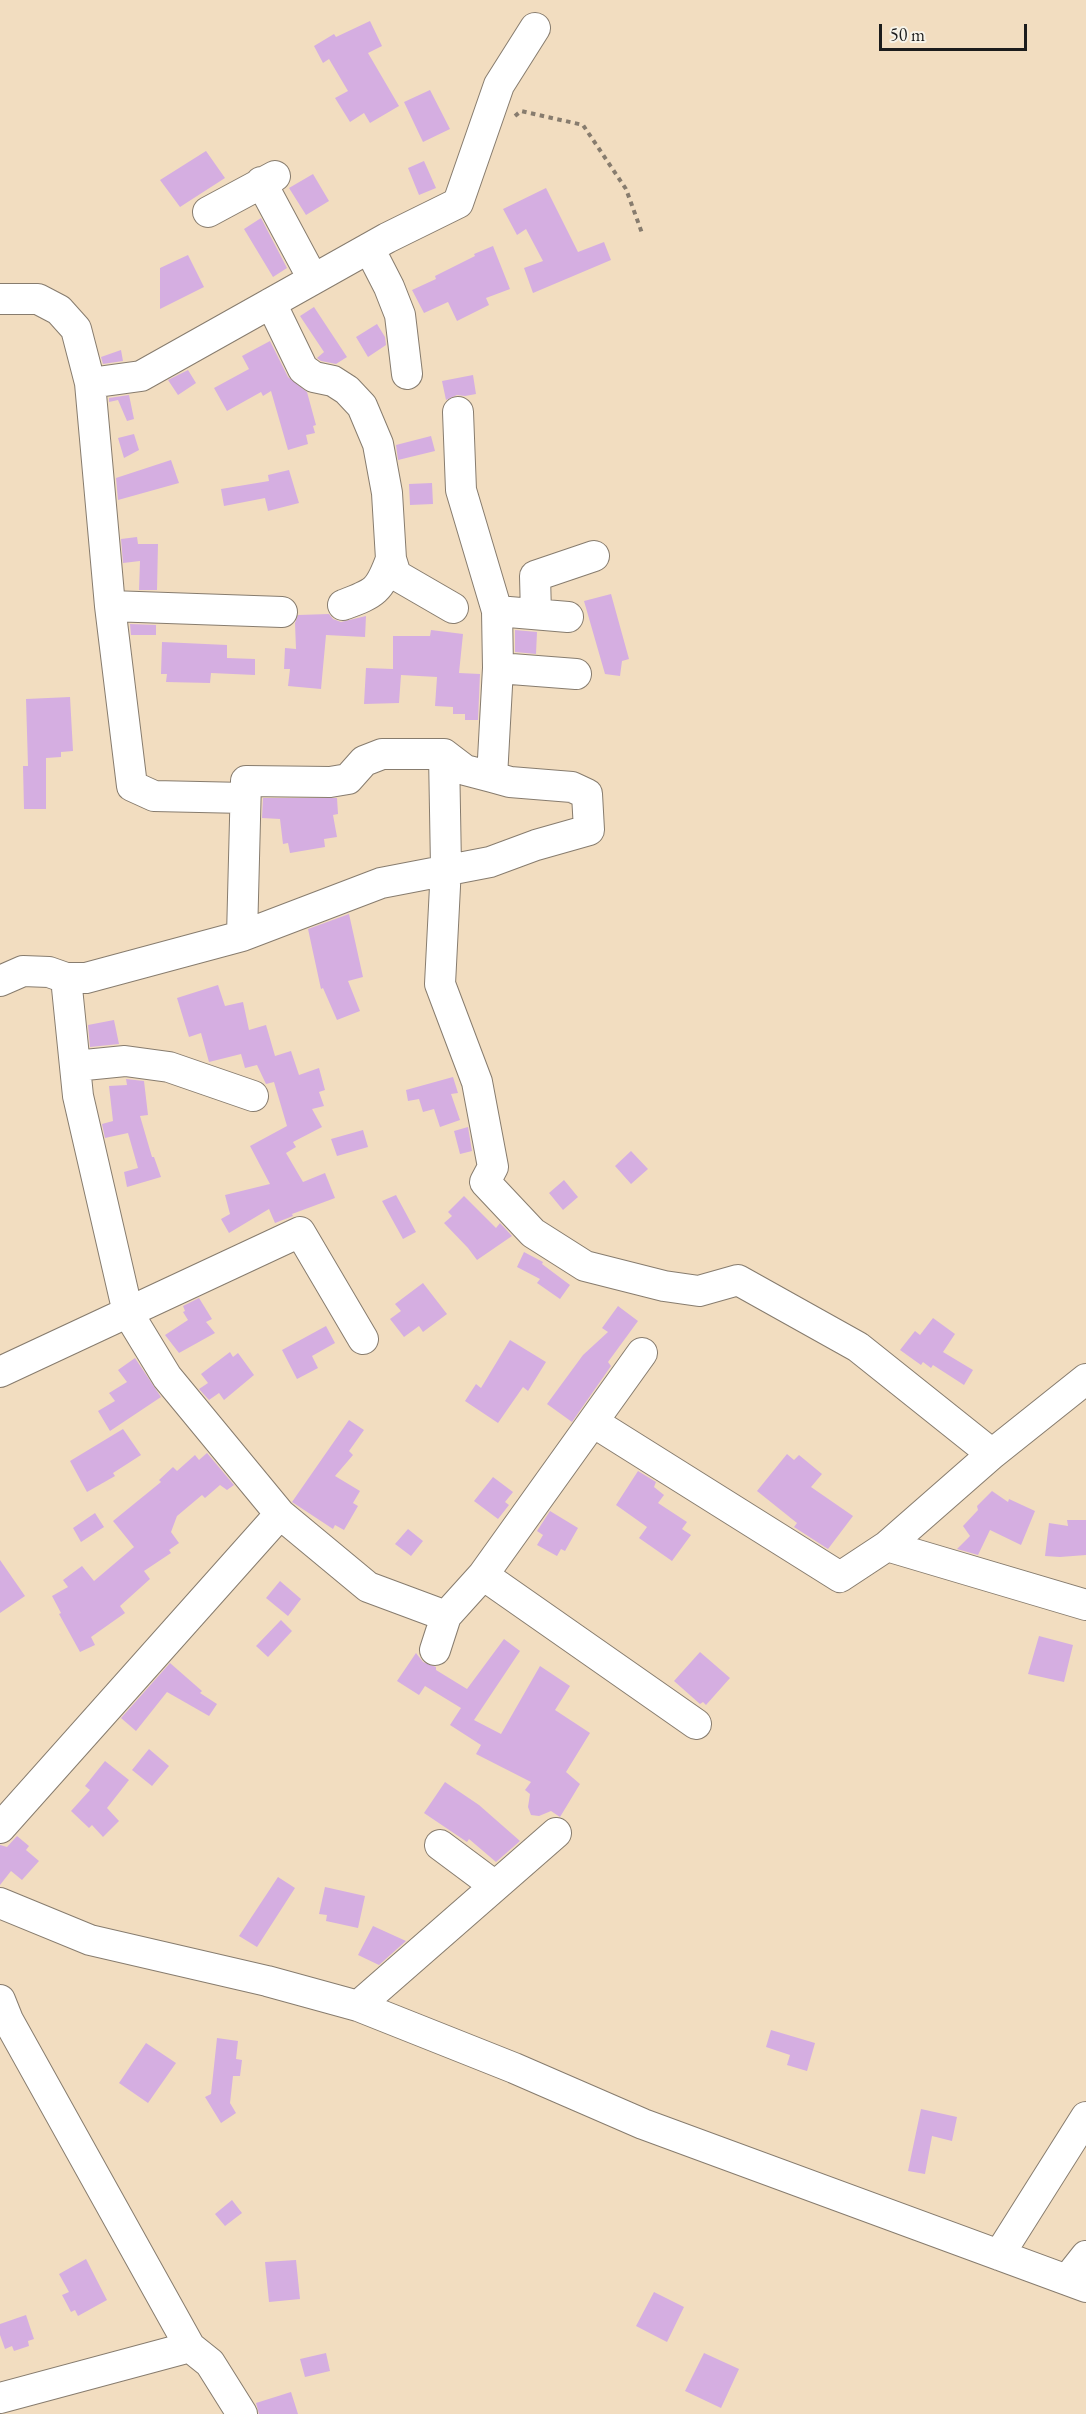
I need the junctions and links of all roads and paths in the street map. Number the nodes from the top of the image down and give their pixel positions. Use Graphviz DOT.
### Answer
graph roads {
  1 [pos="535,28"];
  2 [pos="513,118"];
  3 [pos="208,212"];
  4 [pos="642,233"];
  5 [pos="369,248"];
  6 [pos="313,279"];
  7 [pos="0,299"];
  8 [pos="271,303"];
  9 [pos="407,374"];
  10 [pos="90,383"];
  11 [pos="458,412"];
  12 [pos="594,556"];
  13 [pos="391,560"];
  14 [pos="343,605"];
  15 [pos="110,606"];
  16 [pos="453,608"];
  17 [pos="497,611"];
  18 [pos="282,612"];
  19 [pos="536,614"];
  20 [pos="568,617"];
  21 [pos="498,668"];
  22 [pos="576,674"];
  23 [pos="444,754"];
  24 [pos="492,777"];
  25 [pos="245,798"];
  26 [pos="446,871"];
  27 [pos="242,936"];
  28 [pos="66,978"];
  29 [pos="0,981"];
  30 [pos="75,1066"];
  31 [pos="253,1096"];
  32 [pos="128,1313"];
  33 [pos="363,1339"];
  34 [pos="642,1353"];
  35 [pos="0,1372"];
  36 [pos="1086,1379"];
  37 [pos="592,1422"];
  38 [pos="993,1454"];
  39 [pos="280,1514"];
  40 [pos="887,1546"];
  41 [pos="483,1575"];
  42 [pos="1086,1605"];
  43 [pos="446,1616"];
  44 [pos="435,1650"];
  45 [pos="696,1724"];
  46 [pos="0,1828"];
  47 [pos="556,1833"];
  48 [pos="440,1845"];
  49 [pos="495,1886"];
  50 [pos="0,1903"];
  51 [pos="0,2000"];
  52 [pos="357,2006"];
  53 [pos="1086,2117"];
  54 [pos="999,2255"];
  55 [pos="1086,2256"];
  56 [pos="1076,2283"];
  57 [pos="190,2347"];
  58 [pos="0,2398"];
  59 [pos="242,2414"];
  1 -- 5 [label="street"];
  2 -- 4 [label="path"];
  3 -- 6 [label="street"];
  5 -- 6 [label="street"];
  5 -- 9 [label="street"];
  6 -- 8 [label="street"];
  7 -- 10 [label="street"];
  8 -- 10 [label="street"];
  8 -- 13 [label="street"];
  10 -- 15 [label="street"];
  11 -- 17 [label="street"];
  12 -- 19 [label="street"];
  13 -- 14 [label="street"];
  13 -- 16 [label="street"];
  15 -- 18 [label="street"];
  15 -- 25 [label="street"];
  17 -- 19 [label="street"];
  17 -- 21 [label="street"];
  19 -- 20 [label="street"];
  21 -- 22 [label="street"];
  21 -- 24 [label="street"];
  23 -- 24 [label="street"];
  23 -- 25 [label="street"];
  23 -- 26 [label="street"];
  24 -- 26 [label="street"];
  25 -- 27 [label="street"];
  26 -- 27 [label="street"];
  26 -- 38 [label="street"];
  27 -- 28 [label="street"];
  28 -- 29 [label="street"];
  28 -- 30 [label="street"];
  30 -- 31 [label="street"];
  30 -- 32 [label="street"];
  32 -- 33 [label="street"];
  32 -- 35 [label="street"];
  32 -- 39 [label="street"];
  34 -- 37 [label="street"];
  36 -- 38 [label="street"];
  37 -- 40 [label="street"];
  37 -- 41 [label="street"];
  38 -- 40 [label="street"];
  39 -- 43 [label="street"];
  39 -- 46 [label="street"];
  40 -- 42 [label="street"];
  41 -- 43 [label="street"];
  41 -- 45 [label="street"];
  43 -- 44 [label="street"];
  47 -- 49 [label="street"];
  48 -- 49 [label="street"];
  49 -- 52 [label="street"];
  50 -- 52 [label="street"];
  51 -- 57 [label="street"];
  52 -- 54 [label="street"];
  53 -- 54 [label="street"];
  54 -- 56 [label="street"];
  55 -- 56 [label="street"];
  57 -- 58 [label="street"];
  57 -- 59 [label="street"];
}
